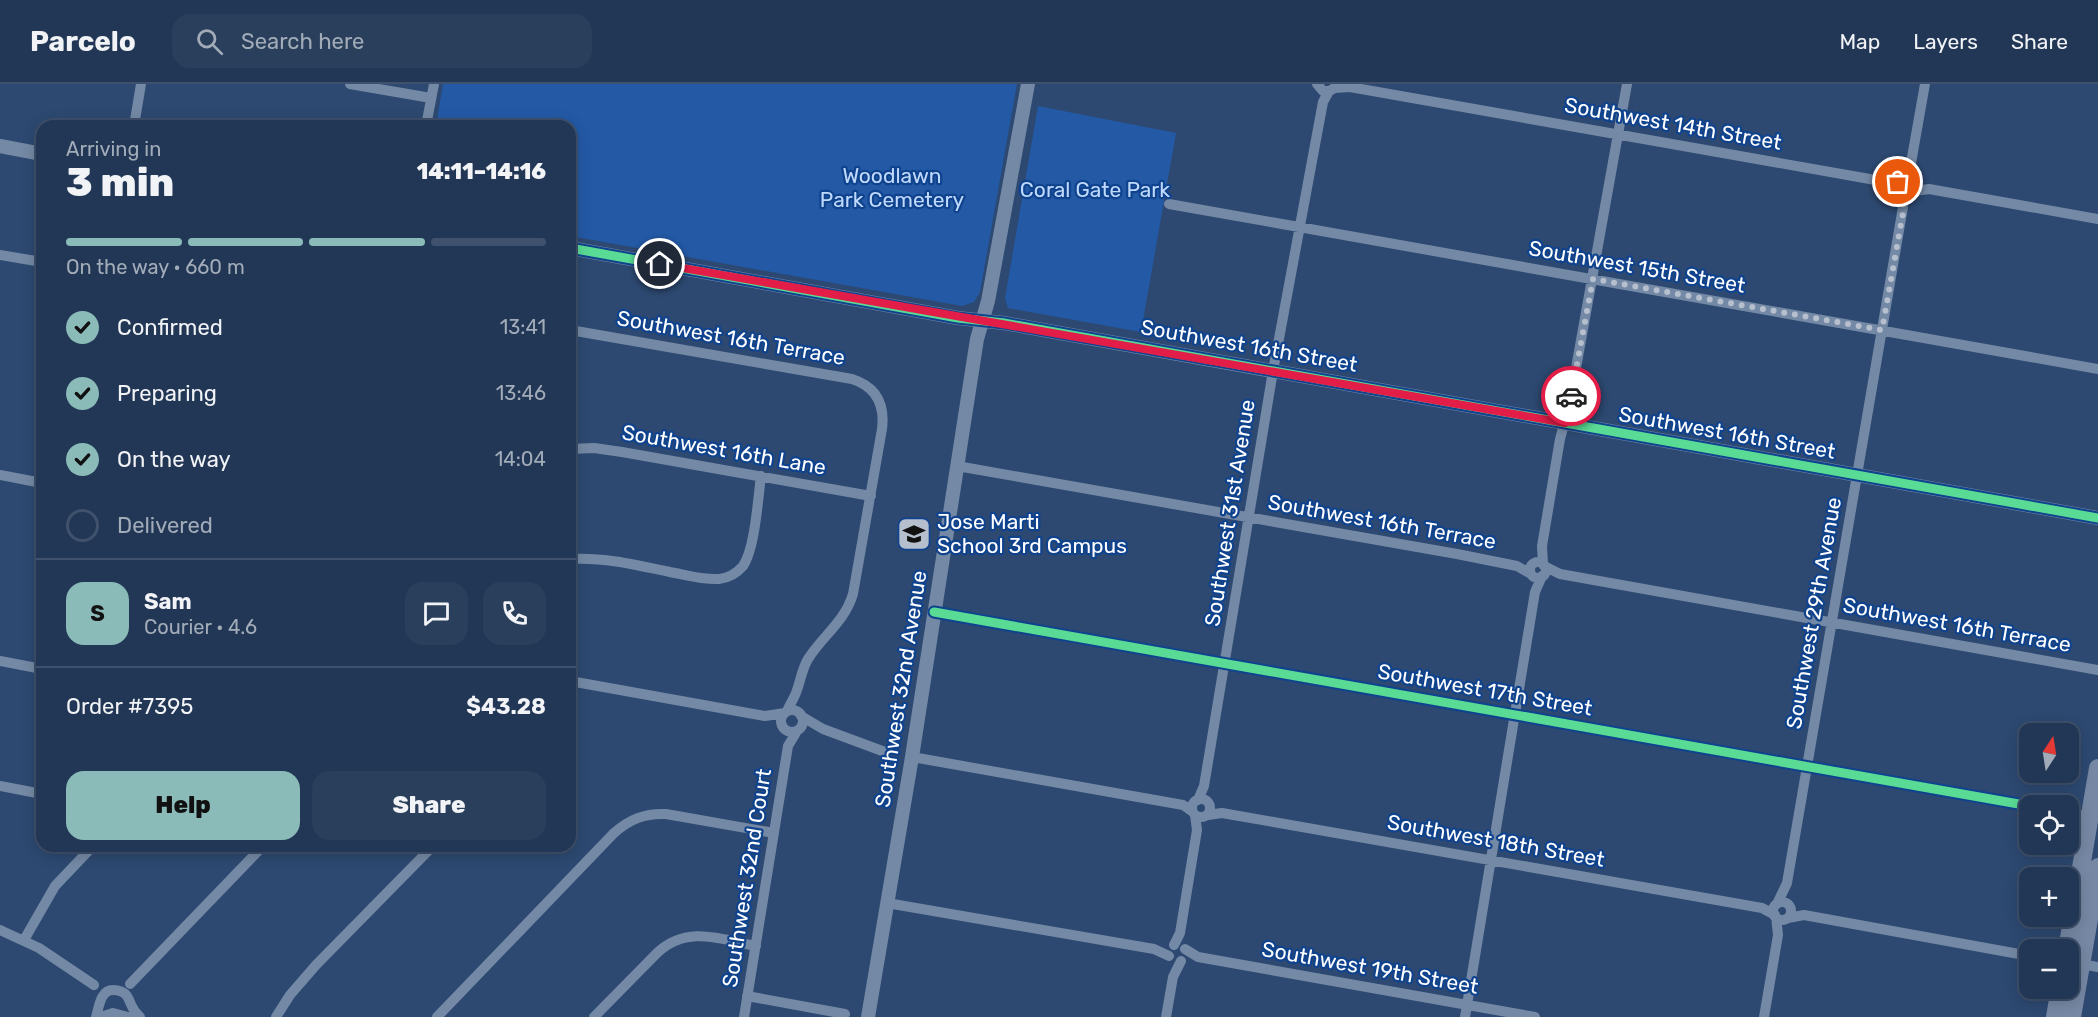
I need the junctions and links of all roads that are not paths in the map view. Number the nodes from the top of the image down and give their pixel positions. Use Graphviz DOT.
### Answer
graph roads {
  1 [pos="141,84"];
  2 [pos="350,84"];
  3 [pos="434,84"];
  4 [pos="1028,84"];
  5 [pos="1627,84"];
  6 [pos="1925,84"];
  7 [pos="1346,85"];
  8 [pos="1324,87"];
  9 [pos="431,98"];
  10 [pos="135,120"];
  11 [pos="427,120"];
  12 [pos="1618,134"];
  13 [pos="0,146"];
  14 [pos="36,153"];
  15 [pos="1908,185"];
  16 [pos="1169,204"];
  17 [pos="2098,219"];
  18 [pos="1300,228"];
  19 [pos="576,249"];
  20 [pos="0,255"];
  21 [pos="36,261"];
  22 [pos="1593,279"];
  23 [pos="982,321"];
  24 [pos="1882,330"];
  25 [pos="576,331"];
  26 [pos="2098,369"];
  27 [pos="1274,371"];
  28 [pos="1565,423"];
  29 [pos="576,449"];
  30 [pos="957,466"];
  31 [pos="1857,474"];
  32 [pos="0,475"];
  33 [pos="761,476"];
  34 [pos="36,482"];
  35 [pos="871,496"];
  36 [pos="1249,518"];
  37 [pos="2098,518"];
  38 [pos="576,559"];
  39 [pos="1538,570"];
  40 [pos="934,612"];
  41 [pos="1832,623"];
  42 [pos="0,661"];
  43 [pos="1225,663"];
  44 [pos="36,668"];
  45 [pos="2098,670"];
  46 [pos="576,682"];
  47 [pos="797,692"];
  48 [pos="786,712"];
  49 [pos="1515,714"];
  50 [pos="801,715"];
  51 [pos="765,716"];
  52 [pos="783,727"];
  53 [pos="823,729"];
  54 [pos="798,730"];
  55 [pos="788,746"];
  56 [pos="885,752"];
  57 [pos="912,757"];
  58 [pos="1807,766"];
  59 [pos="2098,768"];
  60 [pos="0,786"];
  61 [pos="36,793"];
  62 [pos="2019,804"];
  63 [pos="1201,808"];
  64 [pos="2095,812"];
  65 [pos="2079,813"];
  66 [pos="774,833"];
  67 [pos="87,852"];
  68 [pos="257,852"];
  69 [pos="427,852"];
  70 [pos="1492,860"];
  71 [pos="2098,867"];
  72 [pos="887,903"];
  73 [pos="1782,911"];
  74 [pos="0,930"];
  75 [pos="2069,939"];
  76 [pos="24,940"];
  77 [pos="756,946"];
  78 [pos="1177,953"];
  79 [pos="2019,954"];
  80 [pos="2089,966"];
  81 [pos="130,984"];
  82 [pos="94,985"];
  83 [pos="747,996"];
  84 [pos="2058,999"];
  85 [pos="1467,1005"];
  86 [pos="845,1014"];
  87 [pos="96,1017"];
  88 [pos="101,1017"];
  89 [pos="128,1017"];
  90 [pos="140,1017"];
  91 [pos="276,1017"];
  92 [pos="437,1017"];
  93 [pos="594,1017"];
  94 [pos="744,1017"];
  95 [pos="868,1017"];
  96 [pos="1166,1017"];
  97 [pos="1465,1017"];
  98 [pos="1535,1017"];
  99 [pos="1764,1017"];
  100 [pos="2055,1017"];
  101 [pos="2072,1017"];
  1 -- 10 [label="street"];
  2 -- 9 [label="street"];
  3 -- 9 [label="street"];
  4 -- 23 [label="street, Southwest 32nd Avenue"];
  5 -- 12 [label="street"];
  6 -- 15 [label="street"];
  7 -- 8 [label="street, Southwest 14th Street"];
  7 -- 12 [label="street, Southwest 14th Street"];
  8 -- 18 [label="street, Southwest 31st Avenue"];
  9 -- 11 [label="street"];
  12 -- 15 [label="street, Southwest 14th Street"];
  12 -- 22 [label="street"];
  13 -- 14 [label="street"];
  15 -- 17 [label="street, Southwest 14th Street"];
  15 -- 24 [label="street, Southwest 29th Avenue"];
  16 -- 18 [label="street, Southwest 15th Street"];
  18 -- 22 [label="street, Southwest 15th Street"];
  18 -- 27 [label="street, Southwest 31st Avenue"];
  19 -- 23 [label="street, Southwest 16th Street"];
  20 -- 21 [label="street"];
  22 -- 24 [label="street, Southwest 15th Street"];
  22 -- 28 [label="street"];
  23 -- 27 [label="street, Southwest 16th Street"];
  23 -- 30 [label="street, Southwest 32nd Avenue"];
  24 -- 26 [label="street, Southwest 15th Street"];
  24 -- 31 [label="street, Southwest 29th Avenue"];
  25 -- 35 [label="street, Southwest 16th Terrace"];
  27 -- 28 [label="street, Southwest 16th Street"];
  27 -- 36 [label="street, Southwest 31st Avenue"];
  28 -- 31 [label="street, Southwest 16th Street"];
  28 -- 39 [label="street"];
  29 -- 33 [label="street, Southwest 16th Lane"];
  30 -- 36 [label="street, Southwest 16th Terrace"];
  30 -- 40 [label="street, Southwest 32nd Avenue"];
  31 -- 37 [label="street, Southwest 16th Street"];
  31 -- 41 [label="street, Southwest 29th Avenue"];
  32 -- 34 [label="street"];
  33 -- 35 [label="street, Southwest 16th Lane"];
  33 -- 38 [label="street"];
  35 -- 47 [label="street"];
  36 -- 39 [label="street, Southwest 16th Terrace"];
  36 -- 43 [label="street, Southwest 31st Avenue"];
  39 -- 41 [label="street, Southwest 16th Terrace"];
  39 -- 49 [label="street"];
  40 -- 43 [label="street, Southwest 17th Street"];
  40 -- 57 [label="street, Southwest 32nd Avenue"];
  41 -- 45 [label="street, Southwest 16th Terrace"];
  41 -- 58 [label="street, Southwest 29th Avenue"];
  42 -- 44 [label="street"];
  43 -- 49 [label="street, Southwest 17th Street"];
  43 -- 63 [label="street, Southwest 31st Avenue"];
  46 -- 51 [label="street"];
  47 -- 48 [label="street"];
  47 -- 50 [label="street"];
  48 -- 50 [label="street"];
  48 -- 51 [label="street"];
  48 -- 52 [label="street"];
  49 -- 58 [label="street, Southwest 17th Street"];
  49 -- 70 [label="street"];
  50 -- 53 [label="street"];
  50 -- 54 [label="street"];
  51 -- 52 [label="street"];
  52 -- 54 [label="street"];
  52 -- 55 [label="street, Southwest 32nd Court"];
  53 -- 54 [label="street"];
  53 -- 56 [label="street"];
  54 -- 55 [label="street, Southwest 32nd Court"];
  55 -- 66 [label="street, Southwest 32nd Court"];
  57 -- 63 [label="street"];
  57 -- 72 [label="street, Southwest 32nd Avenue"];
  58 -- 62 [label="street, Southwest 17th Street"];
  58 -- 73 [label="street, Southwest 29th Avenue"];
  59 -- 64 [label="highway"];
  60 -- 61 [label="street"];
  63 -- 70 [label="street, Southwest 18th Street"];
  63 -- 78 [label="street"];
  64 -- 65 [label="street"];
  64 -- 75 [label="highway"];
  66 -- 77 [label="street, Southwest 32nd Court"];
  66 -- 92 [label="street"];
  67 -- 76 [label="street"];
  68 -- 81 [label="street"];
  69 -- 91 [label="street"];
  70 -- 73 [label="street, Southwest 18th Street"];
  70 -- 85 [label="street"];
  71 -- 80 [label="highway"];
  72 -- 78 [label="street"];
  72 -- 95 [label="street, Southwest 32nd Avenue"];
  73 -- 79 [label="street"];
  73 -- 99 [label="street, Southwest 29th Avenue"];
  74 -- 76 [label="street"];
  76 -- 82 [label="street"];
  77 -- 83 [label="street, Southwest 32nd Court"];
  77 -- 93 [label="street"];
  78 -- 85 [label="street, Southwest 19th Street"];
  78 -- 96 [label="street"];
  80 -- 101 [label="highway"];
  83 -- 86 [label="street"];
  83 -- 94 [label="street, Southwest 32nd Court"];
  84 -- 100 [label="highway"];
  85 -- 97 [label="street"];
  85 -- 98 [label="street, Southwest 19th Street"];
  87 -- 90 [label="street"];
  88 -- 89 [label="street"];
}
